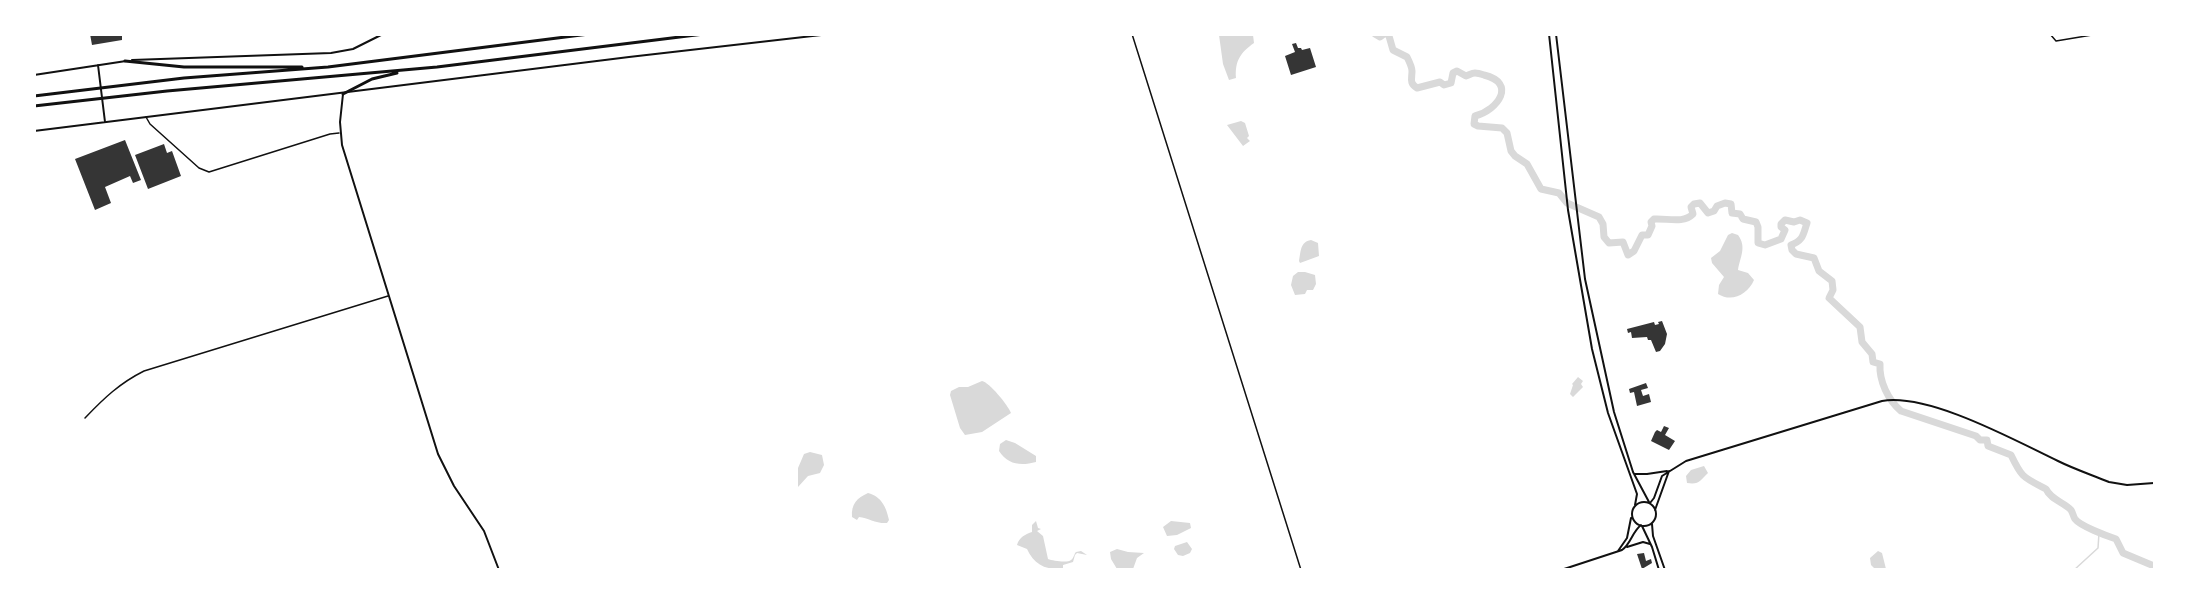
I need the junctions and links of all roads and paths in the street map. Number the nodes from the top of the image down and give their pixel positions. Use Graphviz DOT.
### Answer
graph roads {
  1 [pos="383,34"];
  2 [pos="590,34"];
  3 [pos="704,34"];
  4 [pos="831,34"];
  5 [pos="1132,34"];
  6 [pos="1549,34"];
  7 [pos="1556,34"];
  8 [pos="2050,34"];
  9 [pos="2098,34"];
  10 [pos="125,61"];
  11 [pos="98,64"];
  12 [pos="328,67"];
  13 [pos="415,69"];
  14 [pos="34,75"];
  15 [pos="343,94"];
  16 [pos="34,96"];
  17 [pos="34,106"];
  18 [pos="1565,107"];
  19 [pos="1557,108"];
  20 [pos="146,117"];
  21 [pos="104,120"];
  22 [pos="34,131"];
  23 [pos="339,133"];
  24 [pos="1578,230"];
  25 [pos="1571,231"];
  26 [pos="389,295"];
  27 [pos="1592,316"];
  28 [pos="1586,317"];
  29 [pos="1611,401"];
  30 [pos="1605,402"];
  31 [pos="85,418"];
  32 [pos="1621,436"];
  33 [pos="1616,438"];
  34 [pos="1669,471"];
  35 [pos="1634,474"];
  36 [pos="2154,483"];
  37 [pos="1649,503"];
  38 [pos="1635,505"];
  39 [pos="1655,510"];
  40 [pos="1632,515"];
  41 [pos="1652,523"];
  42 [pos="1641,525"];
  43 [pos="1650,544"];
  44 [pos="1627,547"];
  45 [pos="1613,554"];
  46 [pos="499,570"];
  47 [pos="1301,570"];
  48 [pos="1562,570"];
  49 [pos="1659,570"];
  50 [pos="1665,570"];
  1 -- 10 [label="street"];
  2 -- 12 [label="highway"];
  3 -- 13 [label="highway"];
  4 -- 15 [label="street"];
  5 -- 47 [label="street"];
  6 -- 19 [label="street"];
  7 -- 18 [label="street"];
  8 -- 9 [label="street"];
  10 -- 11 [label="street"];
  10 -- 12 [label="highway"];
  11 -- 14 [label="street"];
  11 -- 21 [label="street"];
  12 -- 16 [label="highway"];
  13 -- 15 [label="highway"];
  13 -- 17 [label="highway"];
  15 -- 20 [label="street"];
  15 -- 23 [label="street"];
  18 -- 19 [label="street"];
  18 -- 24 [label="street"];
  19 -- 25 [label="street"];
  20 -- 21 [label="street"];
  20 -- 23 [label="street"];
  21 -- 22 [label="street"];
  23 -- 26 [label="street"];
  24 -- 25 [label="street"];
  24 -- 27 [label="street"];
  25 -- 28 [label="street"];
  26 -- 31 [label="street"];
  26 -- 46 [label="street"];
  27 -- 28 [label="street"];
  27 -- 29 [label="street"];
  28 -- 30 [label="street"];
  29 -- 30 [label="street"];
  29 -- 32 [label="street"];
  30 -- 33 [label="street"];
  32 -- 33 [label="street"];
  32 -- 35 [label="street"];
  33 -- 38 [label="street"];
  34 -- 35 [label="street"];
  34 -- 36 [label="street"];
  34 -- 37 [label="street"];
  34 -- 39 [label="street"];
  35 -- 37 [label="street"];
  37 -- 38 [label="street"];
  37 -- 39 [label="street"];
  38 -- 40 [label="street"];
  39 -- 41 [label="street"];
  40 -- 42 [label="street"];
  40 -- 45 [label="street"];
  41 -- 42 [label="street"];
  41 -- 50 [label="street"];
  42 -- 43 [label="street"];
  42 -- 44 [label="street"];
  43 -- 44 [label="street"];
  43 -- 49 [label="street"];
  44 -- 45 [label="street"];
  45 -- 48 [label="street"];
}
